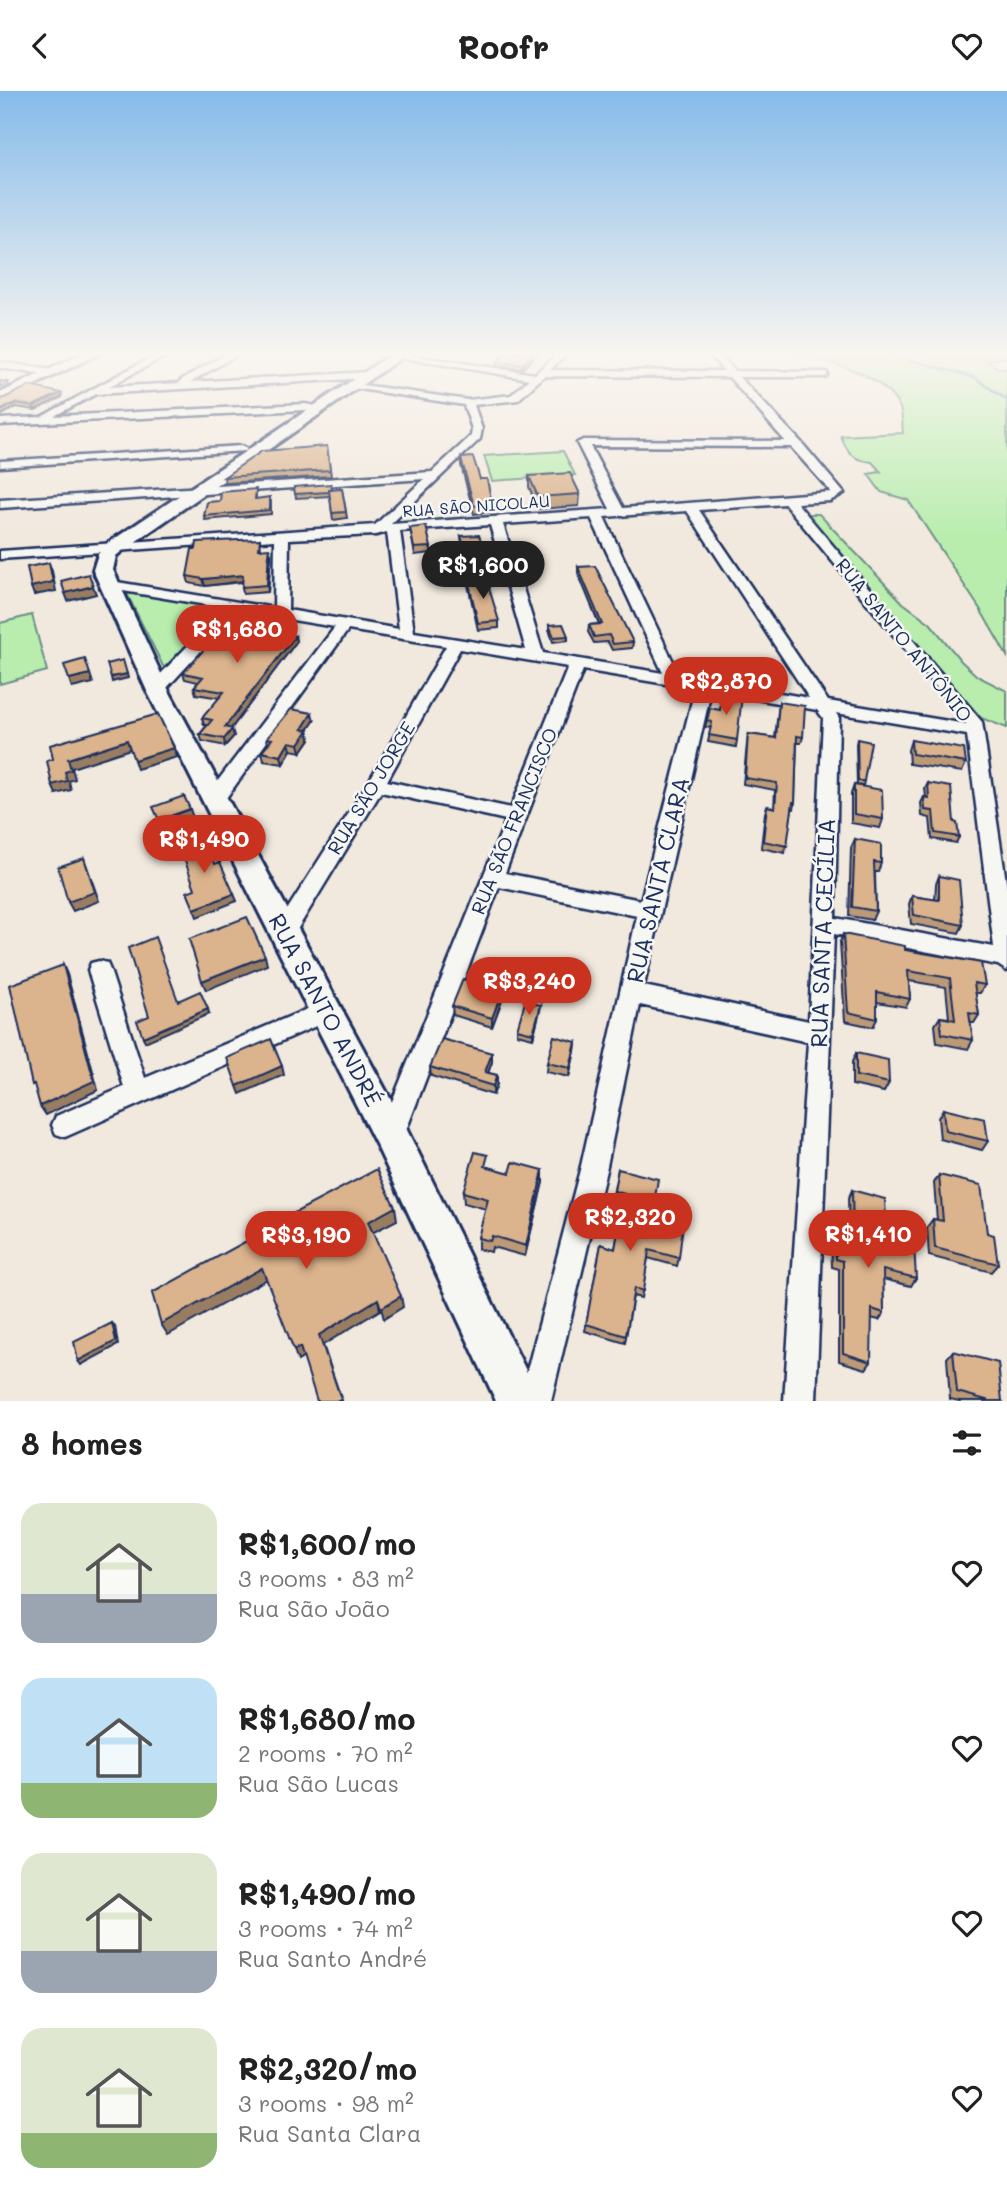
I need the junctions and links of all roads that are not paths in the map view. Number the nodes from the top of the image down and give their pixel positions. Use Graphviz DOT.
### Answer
graph roads {
  1 [pos="50,414"];
  2 [pos="171,414"];
  3 [pos="300,414"];
  4 [pos="302,414"];
  5 [pos="472,414"];
  6 [pos="769,414"];
  7 [pos="38,420"];
  8 [pos="0,422"];
  9 [pos="797,444"];
  10 [pos="241,449"];
  11 [pos="0,464"];
  12 [pos="435,475"];
  13 [pos="197,491"];
  14 [pos="177,492"];
  15 [pos="789,500"];
  16 [pos="0,504"];
  17 [pos="691,507"];
  18 [pos="619,513"];
  19 [pos="596,514"];
  20 [pos="496,522"];
  21 [pos="393,530"];
  22 [pos="376,531"];
  23 [pos="282,538"];
  24 [pos="105,548"];
  25 [pos="0,555"];
  26 [pos="111,586"];
  27 [pos="234,606"];
  28 [pos="281,614"];
  29 [pos="344,625"];
  30 [pos="407,635"];
  31 [pos="456,643"];
  32 [pos="536,657"];
  33 [pos="577,664"];
  34 [pos="674,680"];
  35 [pos="704,685"];
  36 [pos="158,687"];
  37 [pos="824,706"];
  38 [pos="975,731"];
  39 [pos="376,785"];
  40 [pos="214,800"];
  41 [pos="516,816"];
  42 [pos="492,878"];
  43 [pos="649,910"];
  44 [pos="824,924"];
  45 [pos="284,932"];
  46 [pos="1007,960"];
  47 [pos="99,970"];
  48 [pos="631,993"];
  49 [pos="326,1011"];
  50 [pos="820,1034"];
  51 [pos="138,1093"];
  52 [pos="65,1125"];
  53 [pos="391,1136"];
  54 [pos="519,1401"];
  55 [pos="535,1401"];
  56 [pos="800,1401"];
  1 -- 7 [label="street"];
  2 -- 7 [label="street"];
  3 -- 10 [label="street"];
  4 -- 13 [label="street"];
  5 -- 12 [label="street"];
  6 -- 9 [label="street"];
  7 -- 8 [label="street"];
  9 -- 15 [label="street, RUA SÃO NICOLAU"];
  9 -- 18 [label="street"];
  10 -- 11 [label="street"];
  10 -- 14 [label="street"];
  12 -- 13 [label="street"];
  12 -- 22 [label="street"];
  13 -- 14 [label="street"];
  13 -- 24 [label="street"];
  14 -- 16 [label="street"];
  14 -- 24 [label="street"];
  15 -- 17 [label="street, RUA SÃO NICOLAU"];
  15 -- 38 [label="street, RUA SANTO ANTÔNIO"];
  17 -- 18 [label="street, RUA SÃO NICOLAU"];
  17 -- 37 [label="street, RUA SANTA CECÍLIA"];
  18 -- 19 [label="street, RUA SÃO NICOLAU"];
  19 -- 20 [label="street, RUA SÃO NICOLAU"];
  19 -- 34 [label="street"];
  20 -- 21 [label="street, RUA SÃO NICOLAU"];
  20 -- 32 [label="street"];
  21 -- 22 [label="street, RUA SÃO NICOLAU"];
  21 -- 30 [label="street"];
  22 -- 23 [label="street, RUA SÃO NICOLAU"];
  23 -- 24 [label="street, RUA SÃO NICOLAU"];
  23 -- 28 [label="street"];
  24 -- 25 [label="street, RUA SÃO NICOLAU"];
  24 -- 26 [label="street, RUA SANTO ANDRÉ"];
  26 -- 27 [label="street"];
  26 -- 36 [label="street, RUA SANTO ANDRÉ"];
  27 -- 28 [label="street"];
  27 -- 36 [label="street"];
  28 -- 29 [label="street"];
  29 -- 30 [label="street"];
  29 -- 40 [label="street"];
  30 -- 31 [label="street"];
  31 -- 32 [label="street"];
  31 -- 39 [label="street, RUA SÃO JORGE"];
  32 -- 33 [label="street"];
  33 -- 34 [label="street"];
  33 -- 41 [label="street, RUA SÃO FRANCISCO"];
  34 -- 35 [label="street"];
  35 -- 37 [label="street"];
  35 -- 43 [label="street, RUA SANTA CLARA"];
  36 -- 40 [label="street, RUA SANTO ANDRÉ"];
  37 -- 38 [label="street"];
  37 -- 44 [label="street, RUA SANTA CECÍLIA"];
  38 -- 46 [label="street, RUA SANTO ANTÔNIO"];
  39 -- 41 [label="street"];
  39 -- 45 [label="street, RUA SÃO JORGE"];
  40 -- 45 [label="street, RUA SANTO ANDRÉ"];
  41 -- 42 [label="street, RUA SÃO FRANCISCO"];
  42 -- 43 [label="street"];
  42 -- 53 [label="street, RUA SÃO FRANCISCO"];
  43 -- 48 [label="street, RUA SANTA CLARA"];
  44 -- 46 [label="street"];
  44 -- 50 [label="street, RUA SANTA CECÍLIA"];
  45 -- 49 [label="street, RUA SANTO ANDRÉ"];
  47 -- 51 [label="street"];
  48 -- 50 [label="street"];
  48 -- 55 [label="street, RUA SANTA CLARA"];
  49 -- 51 [label="street"];
  49 -- 53 [label="street, RUA SANTO ANDRÉ"];
  50 -- 56 [label="street, RUA SANTA CECÍLIA"];
  51 -- 52 [label="street"];
  53 -- 54 [label="street, RUA SANTO ANDRÉ"];
}
